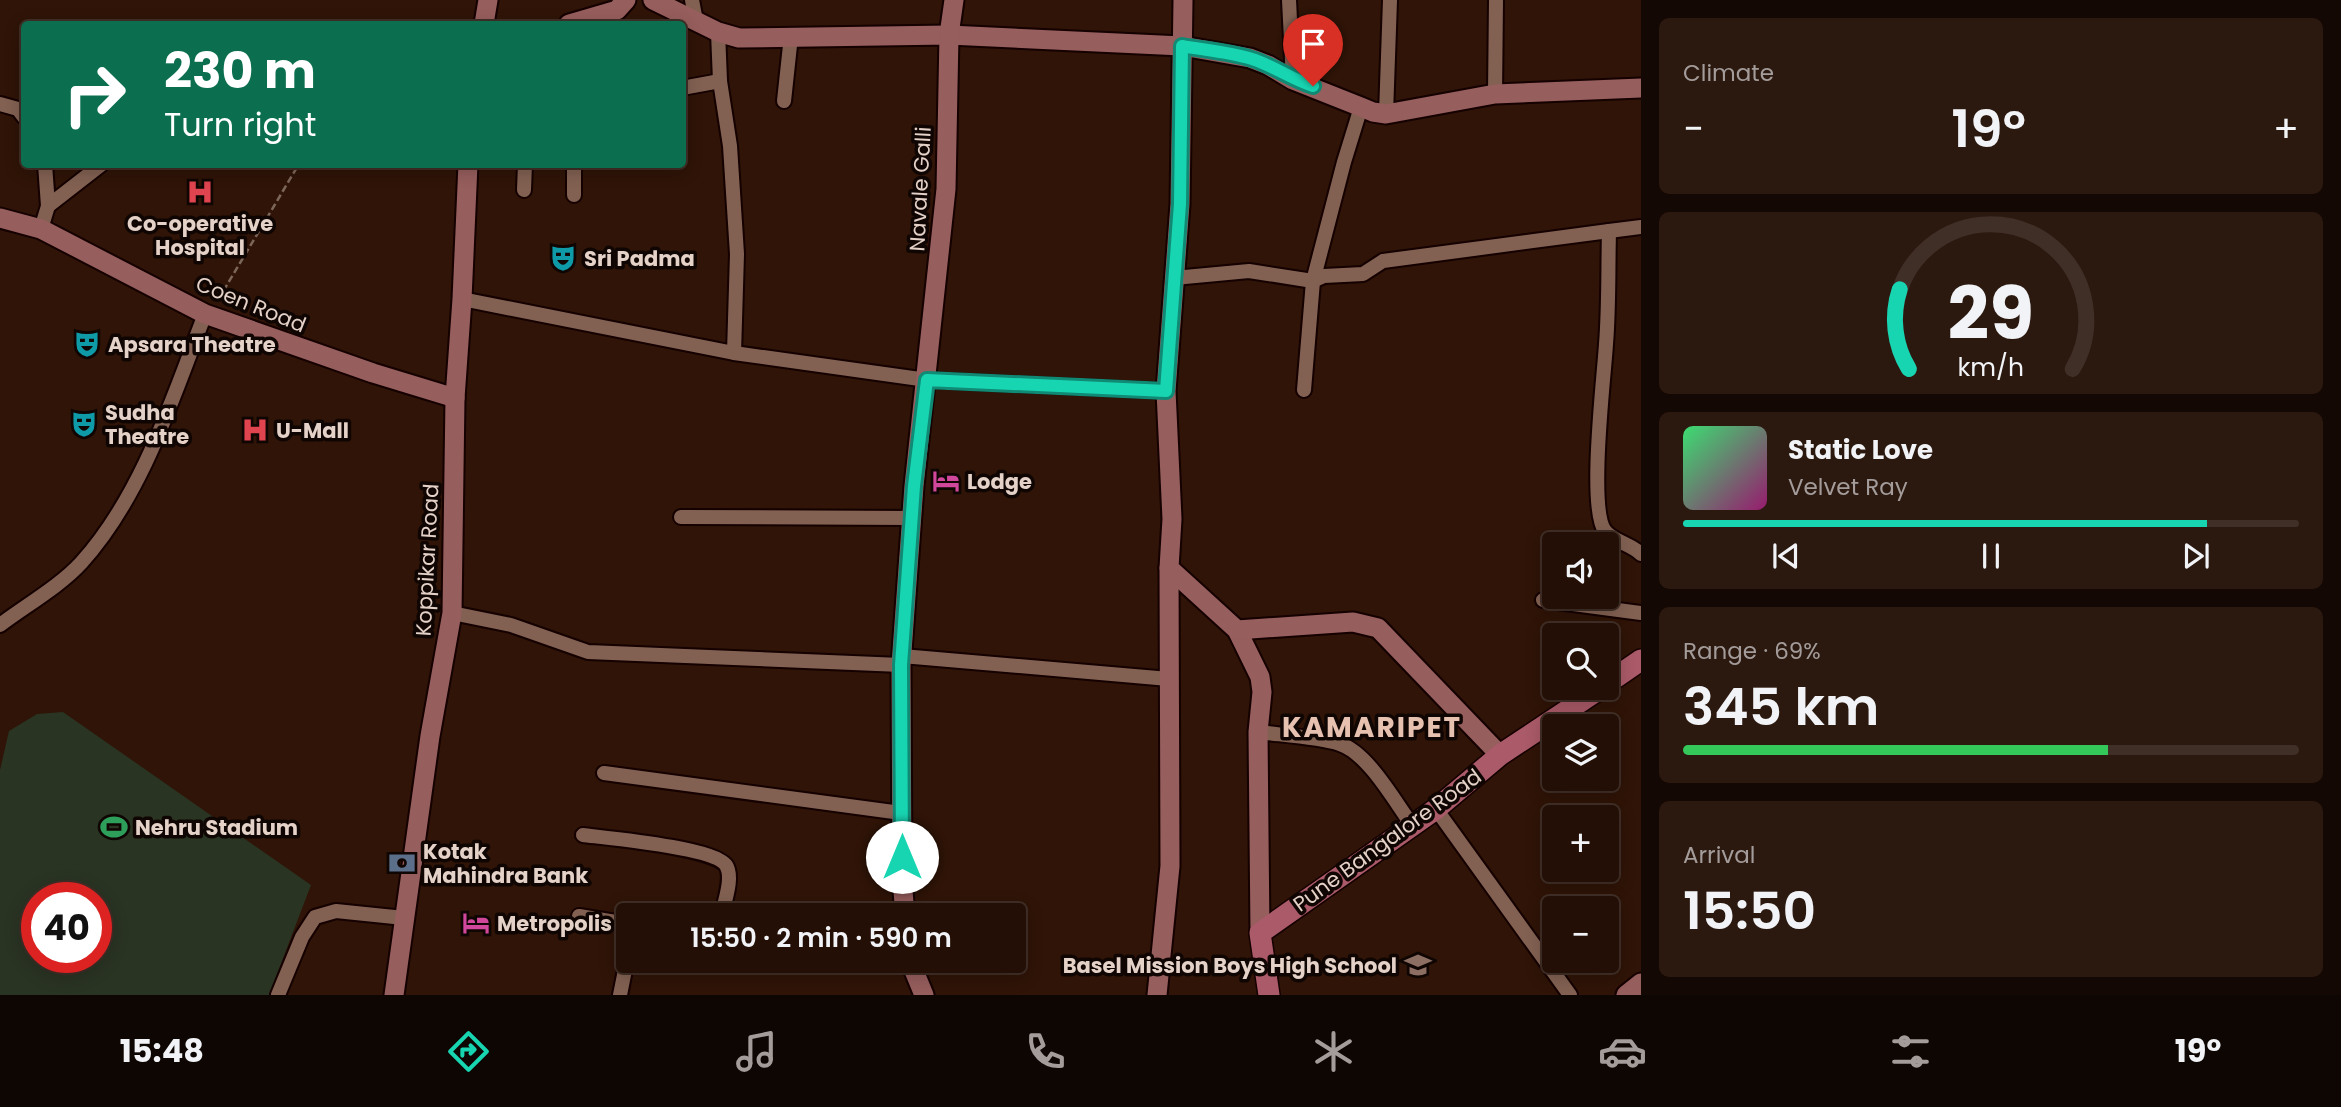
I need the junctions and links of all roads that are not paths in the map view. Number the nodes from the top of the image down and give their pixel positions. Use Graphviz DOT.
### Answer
graph roads {
  1 [pos="488,0"];
  2 [pos="626,0"];
  3 [pos="653,0"];
  4 [pos="692,0"];
  5 [pos="954,0"];
  6 [pos="1183,0"];
  7 [pos="1289,0"];
  8 [pos="1390,0"];
  9 [pos="1496,0"];
  10 [pos="484,21"];
  11 [pos="579,21"];
  12 [pos="696,21"];
  13 [pos="718,32"];
  14 [pos="949,35"];
  15 [pos="791,36"];
  16 [pos="1182,46"];
  17 [pos="1293,80"];
  18 [pos="1641,80"];
  19 [pos="720,81"];
  20 [pos="686,87"];
  21 [pos="1641,87"];
  22 [pos="1495,94"];
  23 [pos="784,101"];
  24 [pos="0,104"];
  25 [pos="1361,107"];
  26 [pos="21,113"];
  27 [pos="1386,114"];
  28 [pos="45,168"];
  29 [pos="97,168"];
  30 [pos="468,168"];
  31 [pos="525,168"];
  32 [pos="574,168"];
  33 [pos="524,190"];
  34 [pos="574,195"];
  35 [pos="48,206"];
  36 [pos="0,218"];
  37 [pos="1641,227"];
  38 [pos="41,229"];
  39 [pos="1609,231"];
  40 [pos="1174,278"];
  41 [pos="1313,281"];
  42 [pos="463,299"];
  43 [pos="208,315"];
  44 [pos="734,353"];
  45 [pos="927,380"];
  46 [pos="1304,390"];
  47 [pos="1166,391"];
  48 [pos="455,398"];
  49 [pos="681,517"];
  50 [pos="912,518"];
  51 [pos="1641,554"];
  52 [pos="1169,568"];
  53 [pos="1611,609"];
  54 [pos="452,612"];
  55 [pos="1641,613"];
  56 [pos="0,625"];
  57 [pos="1237,629"];
  58 [pos="901,660"];
  59 [pos="1641,660"];
  60 [pos="1619,675"];
  61 [pos="1169,679"];
  62 [pos="1583,700"];
  63 [pos="1258,732"];
  64 [pos="1500,755"];
  65 [pos="604,773"];
  66 [pos="1436,809"];
  67 [pos="901,813"];
  68 [pos="1412,825"];
  69 [pos="583,835"];
  70 [pos="724,903"];
  71 [pos="904,903"];
  72 [pos="579,916"];
  73 [pos="404,919"];
  74 [pos="616,922"];
  75 [pos="1260,933"];
  76 [pos="624,973"];
  77 [pos="915,973"];
  78 [pos="1641,982"];
  79 [pos="278,995"];
  80 [pos="394,995"];
  81 [pos="620,995"];
  82 [pos="924,995"];
  83 [pos="1157,995"];
  84 [pos="1269,995"];
  85 [pos="1570,995"];
  86 [pos="1626,995"];
  1 -- 10 [label="street"];
  2 -- 11 [label="street"];
  3 -- 12 [label="street"];
  4 -- 12 [label="street"];
  5 -- 14 [label="street, Navale Galli"];
  6 -- 16 [label="street"];
  7 -- 17 [label="street"];
  8 -- 27 [label="street"];
  9 -- 22 [label="street"];
  12 -- 13 [label="street"];
  13 -- 15 [label="street"];
  13 -- 19 [label="street"];
  14 -- 15 [label="street"];
  14 -- 16 [label="street"];
  14 -- 45 [label="street, Navale Galli"];
  15 -- 23 [label="street"];
  16 -- 17 [label="street"];
  16 -- 40 [label="street"];
  17 -- 25 [label="street"];
  18 -- 21 [label="street"];
  19 -- 20 [label="street"];
  19 -- 44 [label="street"];
  21 -- 22 [label="street"];
  22 -- 27 [label="street"];
  24 -- 26 [label="street"];
  25 -- 27 [label="street"];
  25 -- 41 [label="street"];
  28 -- 35 [label="street"];
  29 -- 35 [label="street"];
  30 -- 42 [label="street, Koppikar Road"];
  31 -- 33 [label="street"];
  32 -- 34 [label="street"];
  35 -- 38 [label="street"];
  36 -- 38 [label="street, Coen Road"];
  37 -- 39 [label="street"];
  38 -- 43 [label="street, Coen Road"];
  39 -- 41 [label="street"];
  39 -- 51 [label="street"];
  40 -- 41 [label="street"];
  40 -- 47 [label="street"];
  41 -- 46 [label="street"];
  42 -- 44 [label="street"];
  42 -- 48 [label="street, Koppikar Road"];
  43 -- 48 [label="street, Coen Road"];
  43 -- 56 [label="street"];
  44 -- 45 [label="street"];
  45 -- 47 [label="street"];
  45 -- 50 [label="street, Navale Galli"];
  47 -- 52 [label="street"];
  48 -- 54 [label="street, Koppikar Road"];
  49 -- 50 [label="street"];
  50 -- 58 [label="street, Navale Galli"];
  52 -- 57 [label="street"];
  52 -- 61 [label="street"];
  53 -- 55 [label="street"];
  54 -- 58 [label="street"];
  54 -- 73 [label="street, Koppikar Road"];
  57 -- 63 [label="street"];
  57 -- 64 [label="street"];
  58 -- 61 [label="street"];
  58 -- 67 [label="street, Navale Galli"];
  59 -- 60 [label="main road"];
  61 -- 83 [label="street"];
  62 -- 64 [label="main road, Pune Bangalore Road"];
  63 -- 68 [label="street"];
  63 -- 75 [label="street"];
  64 -- 66 [label="main road, Pune Bangalore Road"];
  65 -- 67 [label="street"];
  66 -- 68 [label="main road, Pune Bangalore Road"];
  66 -- 85 [label="street"];
  67 -- 71 [label="street, Navale Galli"];
  68 -- 75 [label="main road, Pune Bangalore Road"];
  69 -- 70 [label="street"];
  72 -- 74 [label="street"];
  73 -- 79 [label="street"];
  73 -- 80 [label="street, Koppikar Road"];
  75 -- 84 [label="main road"];
  76 -- 81 [label="street"];
  77 -- 82 [label="street"];
  78 -- 86 [label="street"];
}
